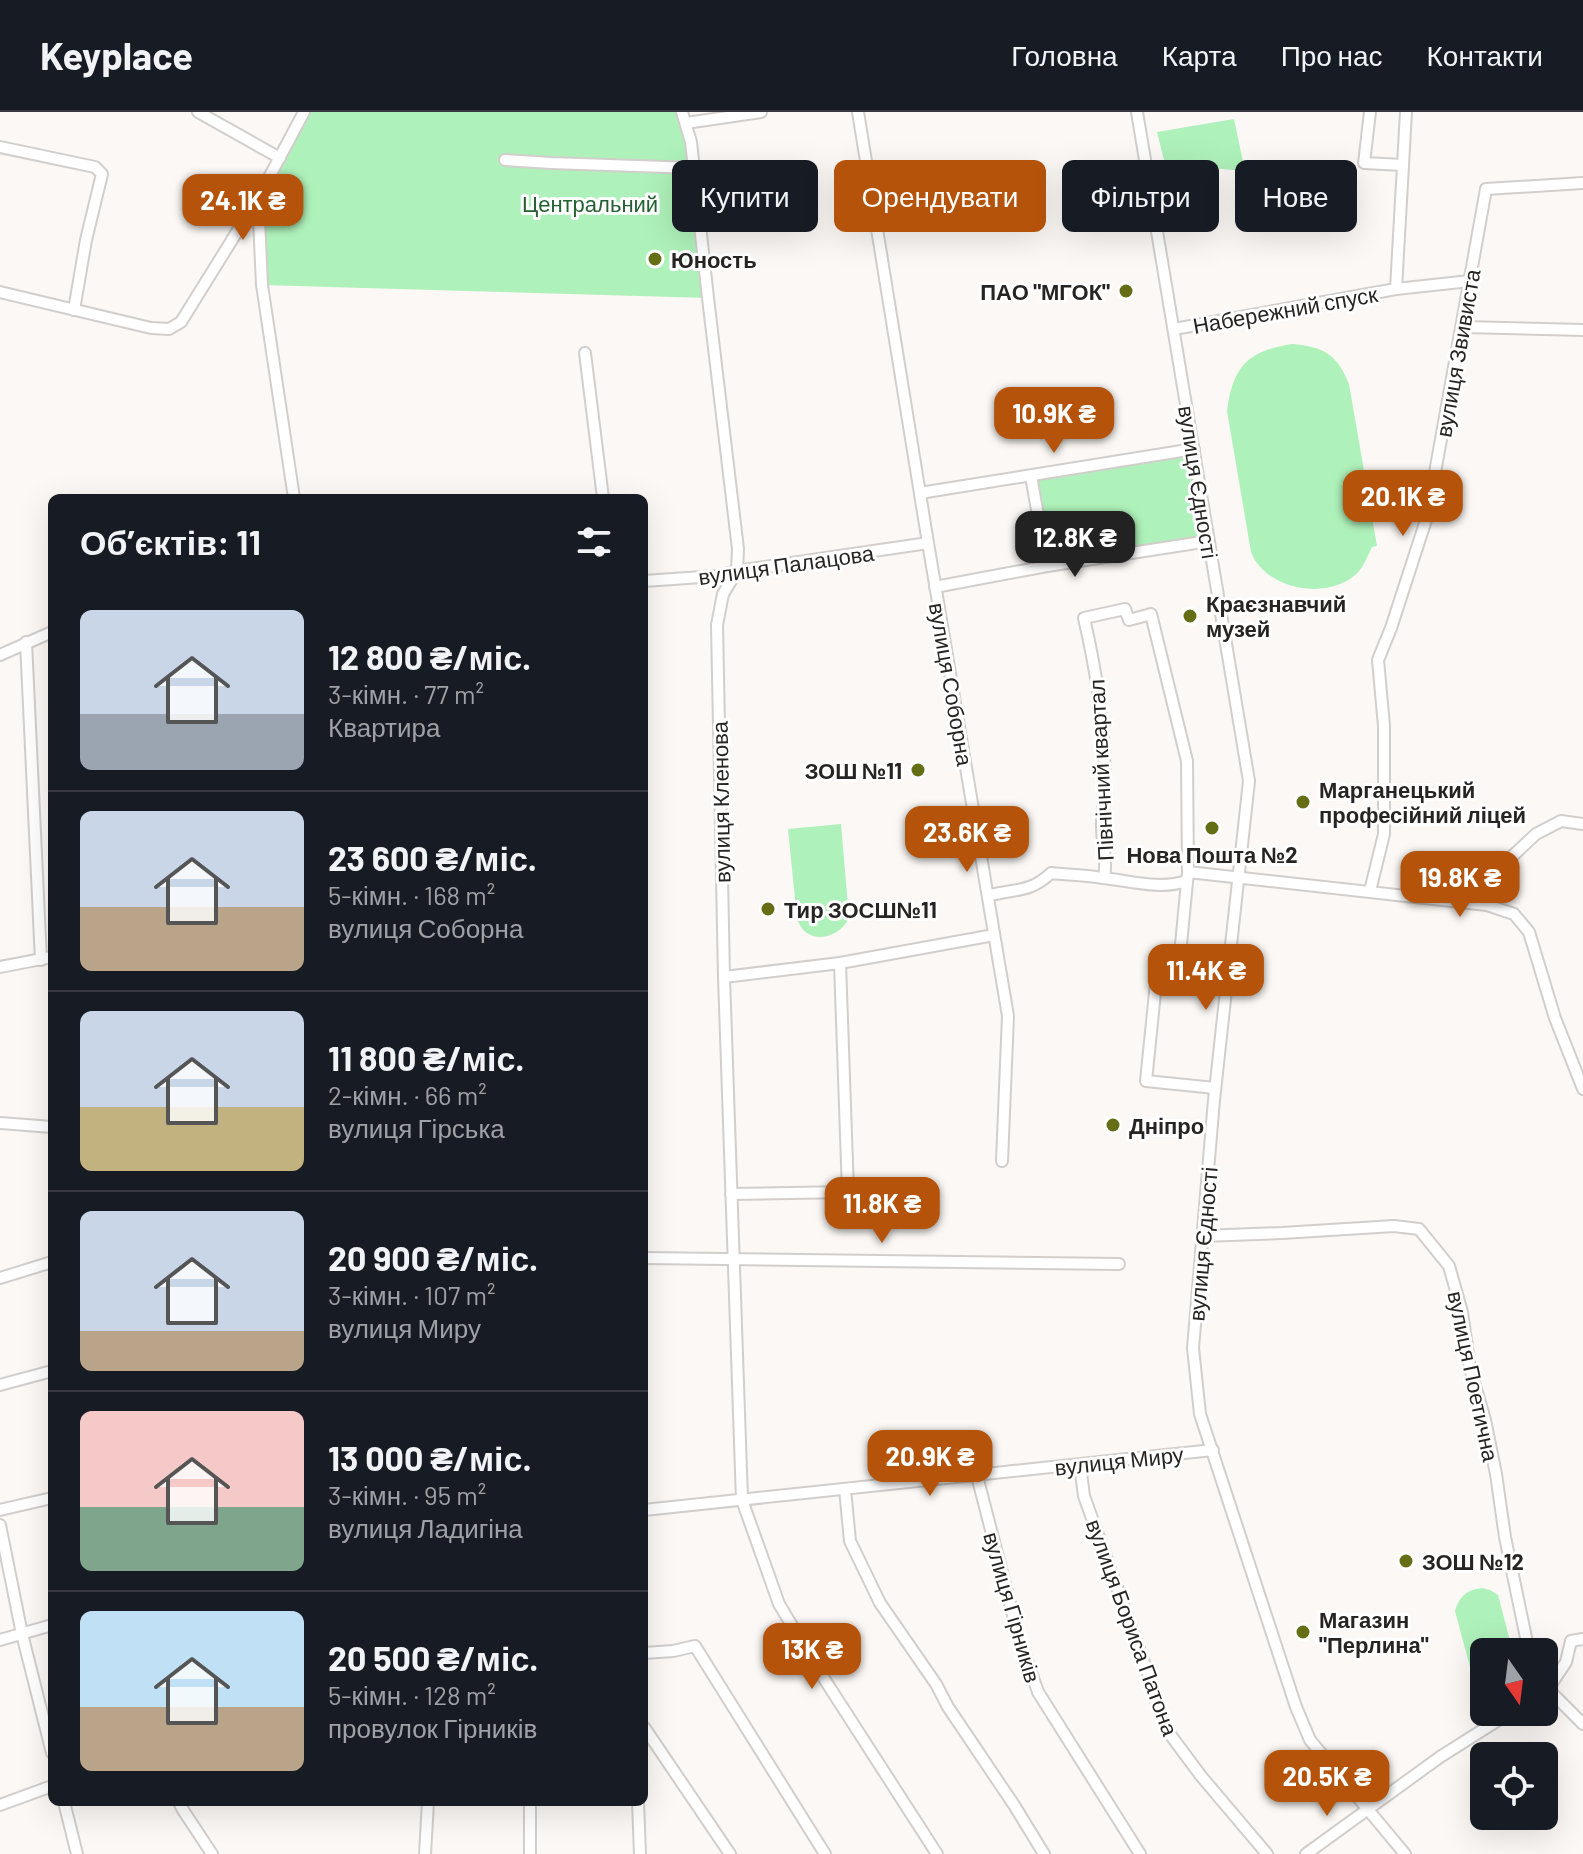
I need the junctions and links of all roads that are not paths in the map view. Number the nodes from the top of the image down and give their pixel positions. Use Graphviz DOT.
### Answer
graph roads {
  1 [pos="198,112"];
  2 [pos="304,112"];
  3 [pos="761,112"];
  4 [pos="858,112"];
  5 [pos="1137,112"];
  6 [pos="1370,112"];
  7 [pos="1406,112"];
  8 [pos="684,118"];
  9 [pos="0,147"];
  10 [pos="280,158"];
  11 [pos="505,160"];
  12 [pos="693,160"];
  13 [pos="1403,165"];
  14 [pos="672,167"];
  15 [pos="1583,183"];
  16 [pos="258,198"];
  17 [pos="701,232"];
  18 [pos="1470,281"];
  19 [pos="1396,289"];
  20 [pos="0,292"];
  21 [pos="74,310"];
  22 [pos="1462,327"];
  23 [pos="1174,329"];
  24 [pos="1583,330"];
  25 [pos="585,353"];
  26 [pos="1194,449"];
  27 [pos="1031,476"];
  28 [pos="920,493"];
  29 [pos="293,494"];
  30 [pos="603,494"];
  31 [pos="1209,541"];
  32 [pos="928,543"];
  33 [pos="1047,566"];
  34 [pos="737,571"];
  35 [pos="648,581"];
  36 [pos="935,587"];
  37 [pos="48,634"];
  38 [pos="26,642"];
  39 [pos="0,655"];
  40 [pos="1583,824"];
  41 [pos="1188,876"];
  42 [pos="1104,878"];
  43 [pos="1238,878"];
  44 [pos="1370,891"];
  45 [pos="988,896"];
  46 [pos="1478,904"];
  47 [pos="994,935"];
  48 [pos="46,958"];
  49 [pos="840,963"];
  50 [pos="0,967"];
  51 [pos="724,977"];
  52 [pos="1215,1088"];
  53 [pos="1583,1089"];
  54 [pos="0,1123"];
  55 [pos="48,1127"];
  56 [pos="1002,1161"];
  57 [pos="731,1194"];
  58 [pos="1202,1236"];
  59 [pos="648,1258"];
  60 [pos="733,1259"];
  61 [pos="48,1263"];
  62 [pos="1119,1264"];
  63 [pos="0,1278"];
  64 [pos="48,1372"];
  65 [pos="0,1385"];
  66 [pos="1213,1450"];
  67 [pos="1080,1465"];
  68 [pos="977,1476"];
  69 [pos="845,1489"];
  70 [pos="48,1499"];
  71 [pos="742,1500"];
  72 [pos="0,1510"];
  73 [pos="648,1510"];
  74 [pos="0,1525"];
  75 [pos="48,1626"];
  76 [pos="22,1634"];
  77 [pos="1526,1638"];
  78 [pos="1583,1639"];
  79 [pos="0,1640"];
  80 [pos="648,1653"];
  81 [pos="1558,1672"];
  82 [pos="1558,1700"];
  83 [pos="1583,1724"];
  84 [pos="1489,1726"];
  85 [pos="648,1733"];
  86 [pos="48,1737"];
  87 [pos="48,1787"];
  88 [pos="0,1805"];
  89 [pos="65,1806"];
  90 [pos="181,1806"];
  91 [pos="428,1806"];
  92 [pos="530,1806"];
  93 [pos="638,1806"];
  94 [pos="1368,1810"];
  95 [pos="1137,1853"];
  96 [pos="77,1854"];
  97 [pos="212,1854"];
  98 [pos="425,1854"];
  99 [pos="530,1854"];
  100 [pos="640,1854"];
  101 [pos="730,1854"];
  102 [pos="825,1854"];
  103 [pos="937,1854"];
  104 [pos="1044,1854"];
  105 [pos="1267,1854"];
  106 [pos="1306,1854"];
  107 [pos="1405,1854"];
  1 -- 10 [label="street"];
  2 -- 10 [label="street"];
  3 -- 8 [label="street"];
  4 -- 28 [label="street, вулиця Соборна"];
  5 -- 23 [label="street, вулиця Єдності"];
  6 -- 13 [label="street"];
  7 -- 13 [label="street"];
  8 -- 12 [label="street, вулиця Кленова"];
  9 -- 21 [label="street"];
  10 -- 16 [label="street"];
  11 -- 14 [label="street"];
  13 -- 19 [label="street"];
  15 -- 18 [label="street, вулиця Звивиста"];
  16 -- 21 [label="street"];
  16 -- 29 [label="street"];
  17 -- 34 [label="street, вулиця Кленова"];
  18 -- 19 [label="street, Набережний спуск"];
  18 -- 22 [label="street, вулиця Звивиста"];
  19 -- 23 [label="street, Набережний спуск"];
  20 -- 21 [label="street"];
  22 -- 24 [label="street"];
  22 -- 44 [label="street, вулиця Звивиста"];
  23 -- 26 [label="street, вулиця Єдності"];
  25 -- 30 [label="street"];
  26 -- 27 [label="street"];
  26 -- 31 [label="street, вулиця Єдності"];
  27 -- 28 [label="street"];
  27 -- 33 [label="street"];
  28 -- 32 [label="street, вулиця Соборна"];
  31 -- 33 [label="street"];
  31 -- 43 [label="street, вулиця Єдності"];
  32 -- 34 [label="street, вулиця Палацова"];
  32 -- 36 [label="street, вулиця Соборна"];
  33 -- 36 [label="street"];
  34 -- 35 [label="street, вулиця Палацова"];
  34 -- 51 [label="street, вулиця Кленова"];
  36 -- 45 [label="street, вулиця Соборна"];
  37 -- 38 [label="street"];
  38 -- 39 [label="street"];
  38 -- 48 [label="street"];
  40 -- 46 [label="street"];
  41 -- 42 [label="street, Північний квартал"];
  41 -- 42 [label="street, Північний квартал"];
  41 -- 43 [label="street, Північний квартал"];
  41 -- 52 [label="street, Північний квартал"];
  42 -- 45 [label="street, Північний квартал"];
  43 -- 44 [label="street, Північний квартал"];
  43 -- 52 [label="street, вулиця Єдності"];
  44 -- 46 [label="street, Північний квартал"];
  45 -- 47 [label="street, вулиця Соборна"];
  46 -- 53 [label="street, Північний квартал"];
  47 -- 49 [label="street"];
  47 -- 56 [label="street, вулиця Соборна"];
  48 -- 50 [label="street"];
  49 -- 51 [label="street"];
  49 -- 57 [label="street"];
  51 -- 57 [label="street, вулиця Кленова"];
  52 -- 58 [label="street, вулиця Єдності"];
  54 -- 55 [label="street"];
  57 -- 60 [label="street, вулиця Кленова"];
  58 -- 66 [label="street, вулиця Єдності"];
  58 -- 77 [label="street, вулиця Поетична"];
  59 -- 60 [label="street"];
  60 -- 62 [label="street"];
  60 -- 71 [label="street, вулиця Кленова"];
  61 -- 63 [label="street"];
  64 -- 65 [label="street"];
  66 -- 67 [label="street, вулиця Миру"];
  66 -- 94 [label="street, вулиця Єдності"];
  67 -- 68 [label="street, вулиця Миру"];
  67 -- 105 [label="street, вулиця Бориса Патона"];
  68 -- 69 [label="street, вулиця Миру"];
  68 -- 95 [label="street, вулиця Гірників"];
  69 -- 71 [label="street, вулиця Миру"];
  69 -- 104 [label="street"];
  70 -- 72 [label="street"];
  71 -- 73 [label="street, вулиця Миру"];
  71 -- 103 [label="street, вулиця Кленова"];
  74 -- 76 [label="street"];
  75 -- 76 [label="street"];
  76 -- 79 [label="street"];
  76 -- 86 [label="street"];
  78 -- 81 [label="street"];
  80 -- 102 [label="street"];
  82 -- 83 [label="street"];
  84 -- 94 [label="street"];
  85 -- 101 [label="street"];
  87 -- 88 [label="street"];
  89 -- 96 [label="street"];
  90 -- 97 [label="street"];
  91 -- 98 [label="street"];
  92 -- 99 [label="street"];
  93 -- 100 [label="street"];
  94 -- 106 [label="street"];
  94 -- 107 [label="street, вулиця Єдності"];
}
